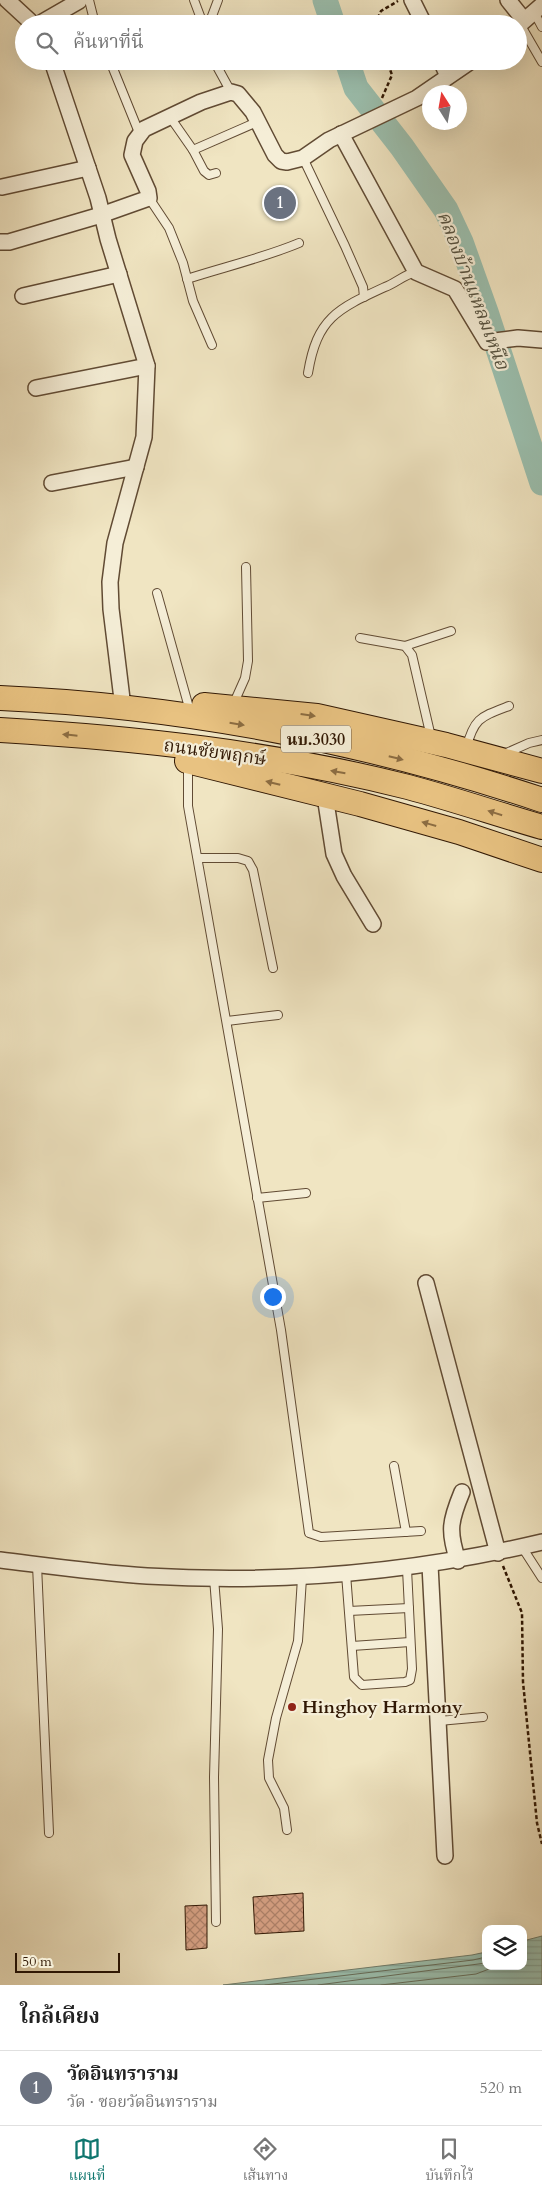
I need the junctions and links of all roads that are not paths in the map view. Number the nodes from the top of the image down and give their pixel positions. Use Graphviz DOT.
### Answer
graph roads {
  1 [pos="7,0"];
  2 [pos="84,0"];
  3 [pos="194,0"];
  4 [pos="218,0"];
  5 [pos="412,0"];
  6 [pos="508,0"];
  7 [pos="24,15"];
  8 [pos="56,15"];
  9 [pos="91,15"];
  10 [pos="200,15"];
  11 [pos="212,15"];
  12 [pos="420,15"];
  13 [pos="525,15"];
  14 [pos="528,18"];
  15 [pos="542,26"];
  16 [pos="542,62"];
  17 [pos="55,70"];
  18 [pos="114,70"];
  19 [pos="219,70"];
  20 [pos="445,70"];
  21 [pos="457,70"];
  22 [pos="448,76"];
  23 [pos="231,92"];
  24 [pos="170,117"];
  25 [pos="256,122"];
  26 [pos="140,134"];
  27 [pos="342,134"];
  28 [pos="193,150"];
  29 [pos="303,158"];
  30 [pos="88,168"];
  31 [pos="216,173"];
  32 [pos="2,187"];
  33 [pos="149,198"];
  34 [pos="101,215"];
  35 [pos="0,242"];
  36 [pos="299,243"];
  37 [pos="416,272"];
  38 [pos="118,274"];
  39 [pos="187,279"];
  40 [pos="23,296"];
  41 [pos="364,296"];
  42 [pos="542,340"];
  43 [pos="212,345"];
  44 [pos="147,366"];
  45 [pos="308,373"];
  46 [pos="36,388"];
  47 [pos="136,468"];
  48 [pos="52,483"];
  49 [pos="246,567"];
  50 [pos="158,593"];
  51 [pos="450,631"];
  52 [pos="360,638"];
  53 [pos="405,646"];
  54 [pos="0,698"];
  55 [pos="122,699"];
  56 [pos="85,703"];
  57 [pos="188,704"];
  58 [pos="508,706"];
  59 [pos="232,707"];
  60 [pos="0,730"];
  61 [pos="118,740"];
  62 [pos="542,740"];
  63 [pos="431,742"];
  64 [pos="466,751"];
  65 [pos="494,758"];
  66 [pos="188,761"];
  67 [pos="542,772"];
  68 [pos="323,795"];
  69 [pos="542,800"];
  70 [pos="542,827"];
  71 [pos="198,858"];
  72 [pos="542,860"];
  73 [pos="373,924"];
  74 [pos="273,968"];
  75 [pos="278,1015"];
  76 [pos="227,1021"];
  77 [pos="306,1193"];
  78 [pos="257,1198"];
  79 [pos="426,1283"];
  80 [pos="394,1466"];
  81 [pos="462,1492"];
  82 [pos="421,1530"];
  83 [pos="406,1532"];
  84 [pos="542,1542"];
  85 [pos="522,1547"];
  86 [pos="498,1553"];
  87 [pos="0,1560"];
  88 [pos="458,1561"];
  89 [pos="37,1565"];
  90 [pos="430,1565"];
  91 [pos="406,1569"];
  92 [pos="346,1574"];
  93 [pos="214,1578"];
  94 [pos="302,1578"];
  95 [pos="542,1578"];
  96 [pos="409,1608"];
  97 [pos="349,1611"];
  98 [pos="410,1642"];
  99 [pos="352,1646"];
  100 [pos="483,1717"];
  101 [pos="439,1720"];
  102 [pos="287,1830"];
  103 [pos="49,1833"];
  104 [pos="445,1856"];
  105 [pos="216,1922"];
  1 -- 7 [label="street"];
  2 -- 8 [label="street"];
  2 -- 9 [label="lane"];
  3 -- 10 [label="lane"];
  4 -- 11 [label="lane"];
  5 -- 12 [label="street"];
  6 -- 13 [label="street"];
  14 -- 15 [label="lane"];
  14 -- 16 [label="lane"];
  17 -- 30 [label="street"];
  18 -- 26 [label="lane"];
  19 -- 23 [label="lane"];
  20 -- 22 [label="street"];
  21 -- 22 [label="street"];
  22 -- 27 [label="street"];
  23 -- 24 [label="street"];
  23 -- 25 [label="street"];
  24 -- 26 [label="street"];
  24 -- 28 [label="lane"];
  25 -- 28 [label="lane"];
  25 -- 29 [label="street"];
  26 -- 33 [label="street"];
  27 -- 29 [label="street"];
  27 -- 37 [label="street"];
  28 -- 31 [label="lane"];
  29 -- 41 [label="lane"];
  30 -- 32 [label="street"];
  30 -- 34 [label="street"];
  33 -- 34 [label="street"];
  33 -- 39 [label="lane"];
  34 -- 35 [label="street"];
  34 -- 38 [label="street"];
  36 -- 39 [label="lane"];
  37 -- 41 [label="lane"];
  37 -- 42 [label="street"];
  38 -- 40 [label="street"];
  38 -- 44 [label="street"];
  39 -- 43 [label="lane"];
  41 -- 45 [label="lane"];
  44 -- 46 [label="street"];
  44 -- 47 [label="street"];
  47 -- 48 [label="street"];
  47 -- 55 [label="street"];
  49 -- 59 [label="lane"];
  50 -- 57 [label="lane"];
  51 -- 53 [label="lane"];
  52 -- 53 [label="lane"];
  53 -- 63 [label="lane"];
  54 -- 56 [label="main road, ถนนชัยพฤกษ์ / นบ.3030"];
  55 -- 56 [label="main road, ถนนชัยพฤกษ์ / นบ.3030"];
  55 -- 57 [label="main road, ถนนชัยพฤกษ์ / นบ.3030"];
  56 -- 69 [label="main road, ถนนชัยพฤกษ์ / นบ.3030, one-way"];
  57 -- 59 [label="main road, ถนนชัยพฤกษ์ / นบ.3030"];
  58 -- 64 [label="lane"];
  59 -- 63 [label="main road, ถนนชัยพฤกษ์ / นบ.3030, one-way"];
  61 -- 60 [label="main road, ถนนชัยพฤกษ์ / นบ.3030, one-way"];
  61 -- 66 [label="main road"];
  70 -- 61 [label="main road, ถนนชัยพฤกษ์ / นบ.3030, one-way"];
  62 -- 65 [label="lane"];
  63 -- 64 [label="main road, ถนนชัยพฤกษ์ / นบ.3030"];
  64 -- 65 [label="main road, ถนนชัยพฤกษ์ / นบ.3030"];
  65 -- 67 [label="main road, ถนนชัยพฤกษ์ / นบ.3030"];
  68 -- 66 [label="main road, one-way"];
  66 -- 71 [label="lane"];
  72 -- 68 [label="main road, one-way"];
  68 -- 73 [label="street"];
  71 -- 74 [label="lane"];
  71 -- 76 [label="lane"];
  75 -- 76 [label="lane"];
  76 -- 78 [label="lane"];
  77 -- 78 [label="lane"];
  78 -- 83 [label="lane"];
  79 -- 86 [label="street"];
  80 -- 83 [label="lane"];
  81 -- 88 [label="street"];
  82 -- 83 [label="lane"];
  84 -- 85 [label="street"];
  85 -- 86 [label="street"];
  85 -- 95 [label="lane"];
  86 -- 88 [label="street"];
  87 -- 89 [label="street"];
  88 -- 90 [label="street"];
  89 -- 93 [label="street"];
  89 -- 103 [label="lane"];
  90 -- 91 [label="street"];
  90 -- 101 [label="street"];
  91 -- 92 [label="street"];
  91 -- 96 [label="lane"];
  92 -- 94 [label="street"];
  92 -- 97 [label="lane"];
  93 -- 94 [label="street"];
  93 -- 105 [label="lane"];
  94 -- 102 [label="lane"];
  96 -- 97 [label="lane"];
  96 -- 98 [label="lane"];
  97 -- 99 [label="lane"];
  98 -- 99 [label="lane"];
  98 -- 99 [label="lane"];
  100 -- 101 [label="lane"];
  101 -- 104 [label="street"];
}
